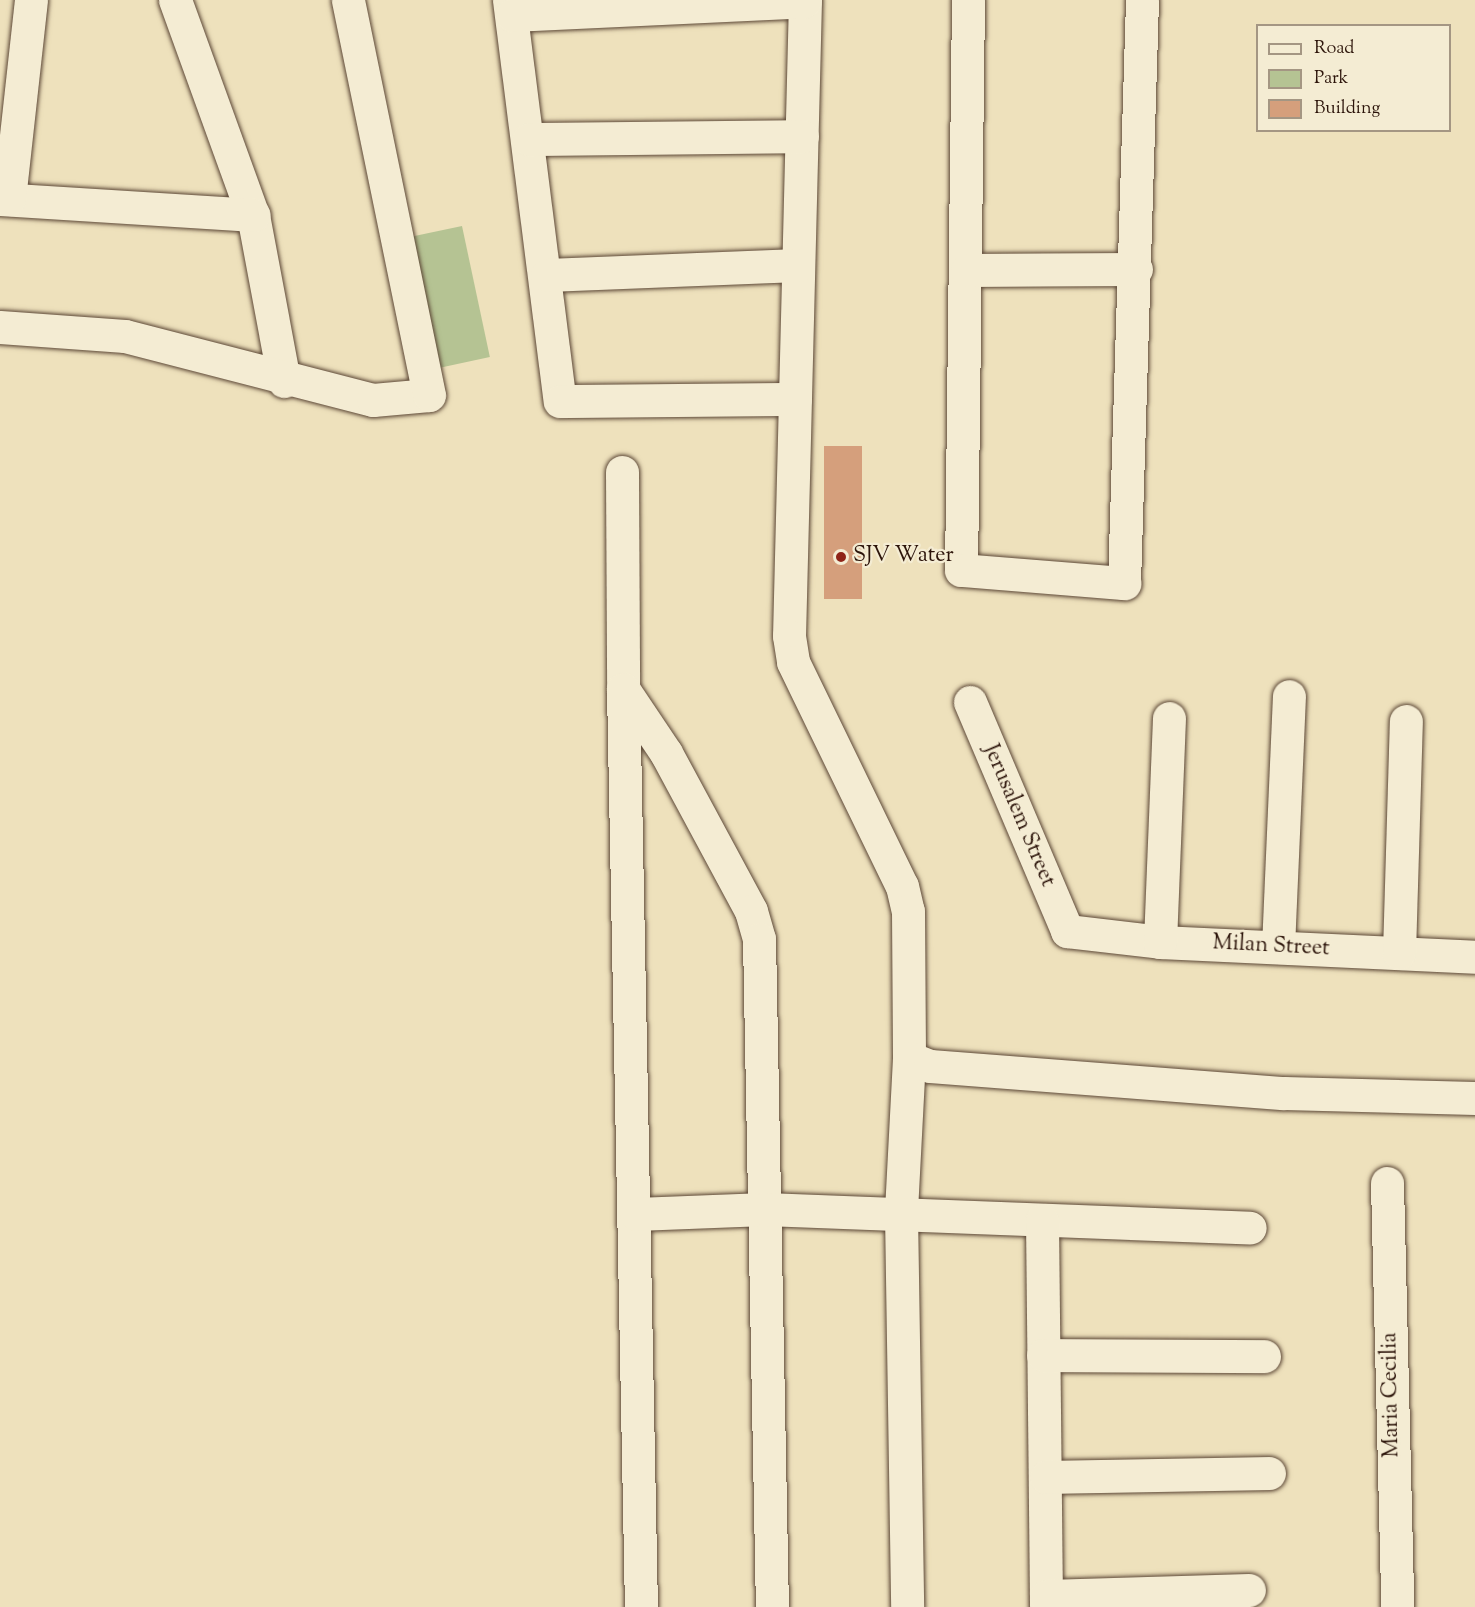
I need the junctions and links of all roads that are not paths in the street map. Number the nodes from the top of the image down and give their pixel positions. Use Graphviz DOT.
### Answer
graph roads {
  1 [pos="31,0"];
  2 [pos="175,0"];
  3 [pos="348,0"];
  4 [pos="805,0"];
  5 [pos="968,0"];
  6 [pos="1142,0"];
  7 [pos="510,7"];
  8 [pos="801,136"];
  9 [pos="529,140"];
  10 [pos="4,199"];
  11 [pos="253,215"];
  12 [pos="798,265"];
  13 [pos="967,270"];
  14 [pos="1136,270"];
  15 [pos="547,275"];
  16 [pos="0,327"];
  17 [pos="284,381"];
  18 [pos="795,399"];
  19 [pos="622,472"];
  20 [pos="623,689"];
  21 [pos="1288,696"];
  22 [pos="970,702"];
  23 [pos="1169,718"];
  24 [pos="1406,721"];
  25 [pos="1067,931"];
  26 [pos="1160,942"];
  27 [pos="1278,947"];
  28 [pos="1399,953"];
  29 [pos="1475,957"];
  30 [pos="909,1058"];
  31 [pos="1475,1098"];
  32 [pos="1387,1183"];
  33 [pos="765,1209"];
  34 [pos="901,1213"];
  35 [pos="636,1214"];
  36 [pos="1042,1220"];
  37 [pos="1250,1228"];
  38 [pos="1043,1355"];
  39 [pos="1264,1356"];
  40 [pos="1269,1473"];
  41 [pos="1046,1477"];
  42 [pos="1249,1590"];
  43 [pos="1046,1602"];
  44 [pos="641,1607"];
  45 [pos="772,1607"];
  46 [pos="907,1607"];
  47 [pos="1397,1607"];
  1 -- 10 [label="street"];
  2 -- 11 [label="street"];
  3 -- 17 [label="street"];
  4 -- 7 [label="street"];
  4 -- 8 [label="street"];
  5 -- 13 [label="street"];
  6 -- 14 [label="street"];
  7 -- 9 [label="street"];
  8 -- 9 [label="street"];
  8 -- 12 [label="street"];
  9 -- 15 [label="street"];
  10 -- 11 [label="street"];
  11 -- 17 [label="street"];
  12 -- 15 [label="street"];
  12 -- 18 [label="street"];
  13 -- 14 [label="street"];
  13 -- 14 [label="street"];
  15 -- 18 [label="street"];
  16 -- 17 [label="street"];
  18 -- 30 [label="street"];
  19 -- 20 [label="street"];
  20 -- 33 [label="street"];
  20 -- 35 [label="street"];
  21 -- 27 [label="street"];
  22 -- 25 [label="street, Jerusalem Street"];
  23 -- 26 [label="street"];
  24 -- 28 [label="street"];
  25 -- 26 [label="street, Milan Street"];
  26 -- 27 [label="street, Milan Street"];
  27 -- 28 [label="street, Milan Street"];
  28 -- 29 [label="street, Milan Street"];
  30 -- 31 [label="street"];
  30 -- 34 [label="street"];
  32 -- 47 [label="street, Maria Cecilia"];
  33 -- 34 [label="street"];
  33 -- 35 [label="street"];
  33 -- 45 [label="street"];
  34 -- 36 [label="street"];
  34 -- 46 [label="street"];
  35 -- 44 [label="street"];
  36 -- 37 [label="street"];
  36 -- 38 [label="street"];
  38 -- 39 [label="street"];
  38 -- 41 [label="street"];
  40 -- 41 [label="street"];
  41 -- 43 [label="street"];
  42 -- 43 [label="street"];
}
